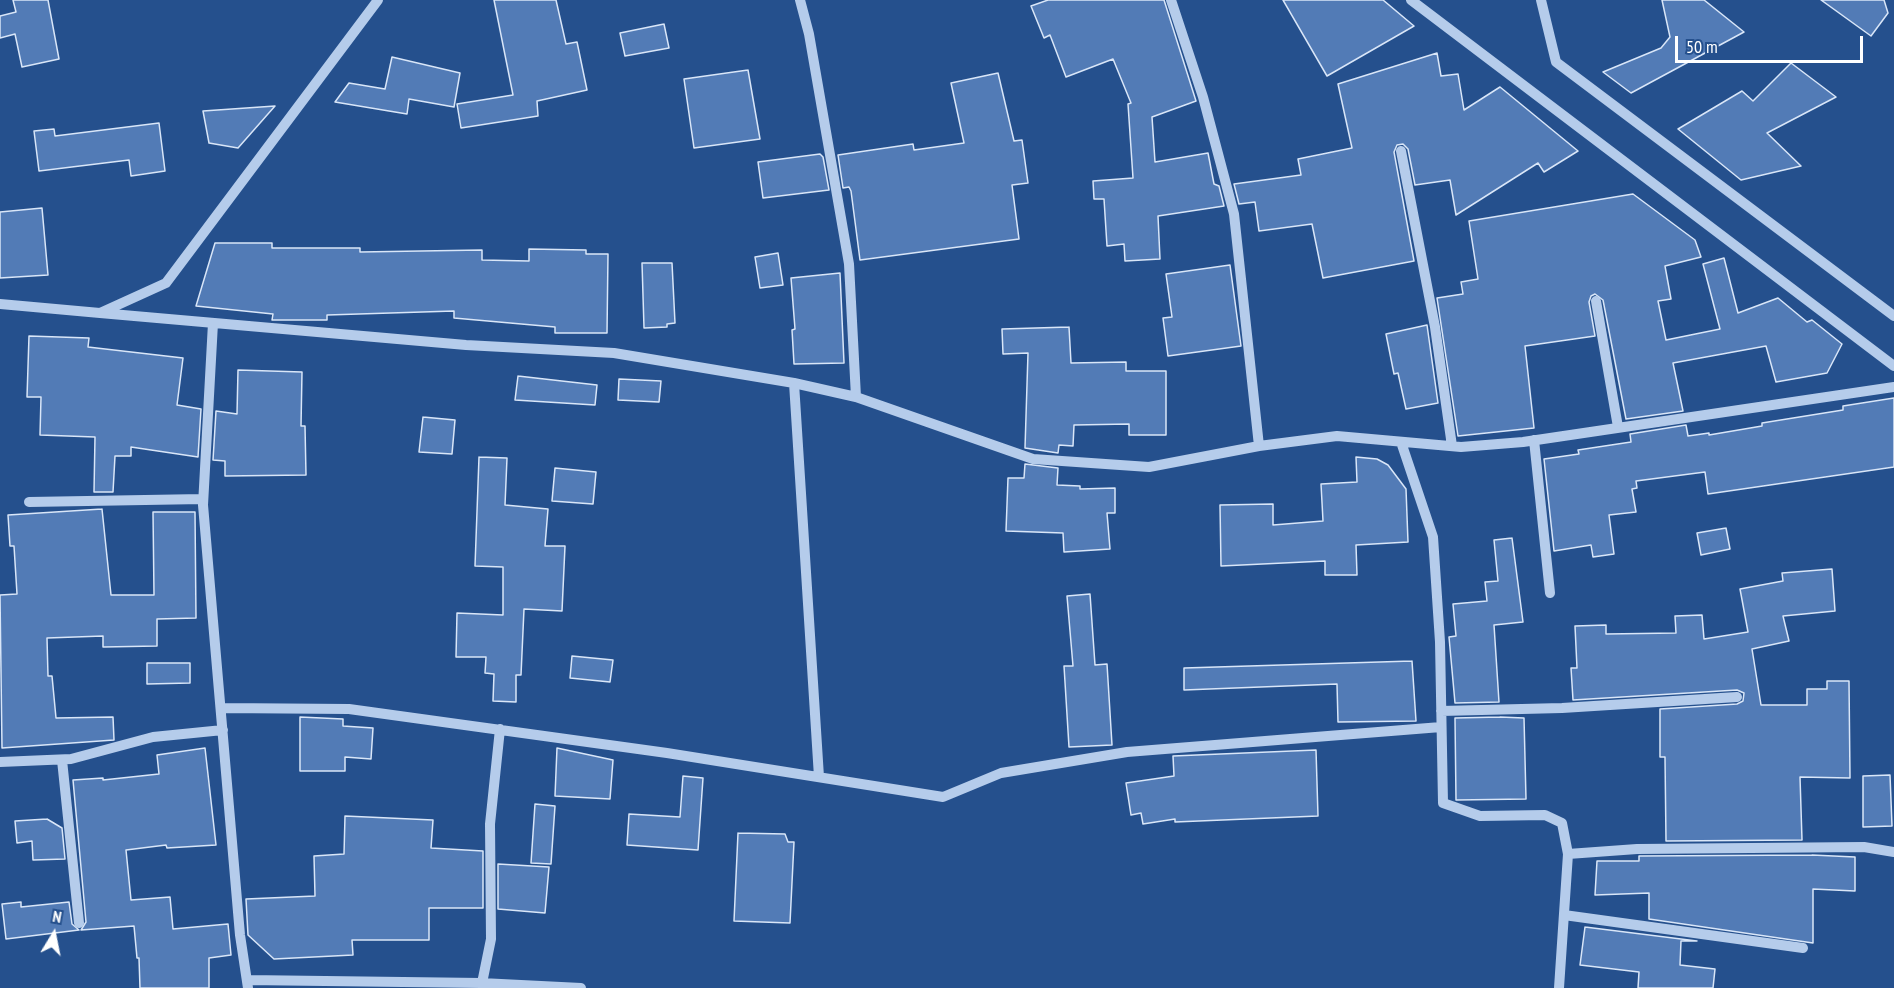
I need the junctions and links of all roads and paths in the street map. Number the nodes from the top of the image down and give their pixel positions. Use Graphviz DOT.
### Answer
graph roads {
  1 [pos="378,0"];
  2 [pos="800,0"];
  3 [pos="1171,0"];
  4 [pos="1411,0"];
  5 [pos="1541,0"];
  6 [pos="1401,151"];
  7 [pos="1596,301"];
  8 [pos="0,304"];
  9 [pos="100,313"];
  10 [pos="1894,316"];
  11 [pos="213,323"];
  12 [pos="1894,366"];
  13 [pos="794,383"];
  14 [pos="1894,387"];
  15 [pos="856,397"];
  16 [pos="1618,427"];
  17 [pos="1534,440"];
  18 [pos="1401,442"];
  19 [pos="1259,446"];
  20 [pos="1452,446"];
  21 [pos="203,499"];
  22 [pos="28,502"];
  23 [pos="1550,592"];
  24 [pos="1737,698"];
  25 [pos="221,708"];
  26 [pos="1441,711"];
  27 [pos="1441,727"];
  28 [pos="500,729"];
  29 [pos="223,730"];
  30 [pos="62,760"];
  31 [pos="0,762"];
  32 [pos="819,777"];
  33 [pos="1894,852"];
  34 [pos="1568,854"];
  35 [pos="1564,915"];
  36 [pos="79,923"];
  37 [pos="1803,948"];
  38 [pos="247,984"];
  39 [pos="482,986"];
  40 [pos="581,988"];
  41 [pos="1559,988"];
  1 -- 9 [label="street"];
  2 -- 15 [label="street"];
  3 -- 19 [label="street"];
  4 -- 12 [label="street"];
  5 -- 10 [label="street"];
  6 -- 20 [label="street"];
  7 -- 16 [label="street"];
  8 -- 9 [label="street"];
  9 -- 11 [label="street"];
  11 -- 13 [label="street"];
  11 -- 21 [label="street"];
  13 -- 15 [label="street"];
  13 -- 32 [label="street"];
  14 -- 16 [label="street"];
  15 -- 19 [label="street"];
  16 -- 17 [label="street"];
  17 -- 20 [label="street"];
  17 -- 23 [label="street"];
  18 -- 19 [label="street"];
  18 -- 20 [label="street"];
  18 -- 26 [label="street"];
  21 -- 22 [label="street"];
  21 -- 25 [label="street"];
  24 -- 26 [label="street"];
  25 -- 28 [label="street"];
  25 -- 29 [label="street"];
  26 -- 27 [label="street"];
  27 -- 32 [label="street"];
  27 -- 34 [label="street"];
  28 -- 32 [label="street"];
  28 -- 39 [label="street"];
  29 -- 30 [label="street"];
  29 -- 38 [label="street"];
  30 -- 31 [label="street"];
  30 -- 36 [label="street"];
  33 -- 34 [label="street"];
  34 -- 35 [label="street"];
  35 -- 37 [label="street"];
  35 -- 41 [label="street"];
  38 -- 39 [label="street"];
  39 -- 40 [label="street"];
}
